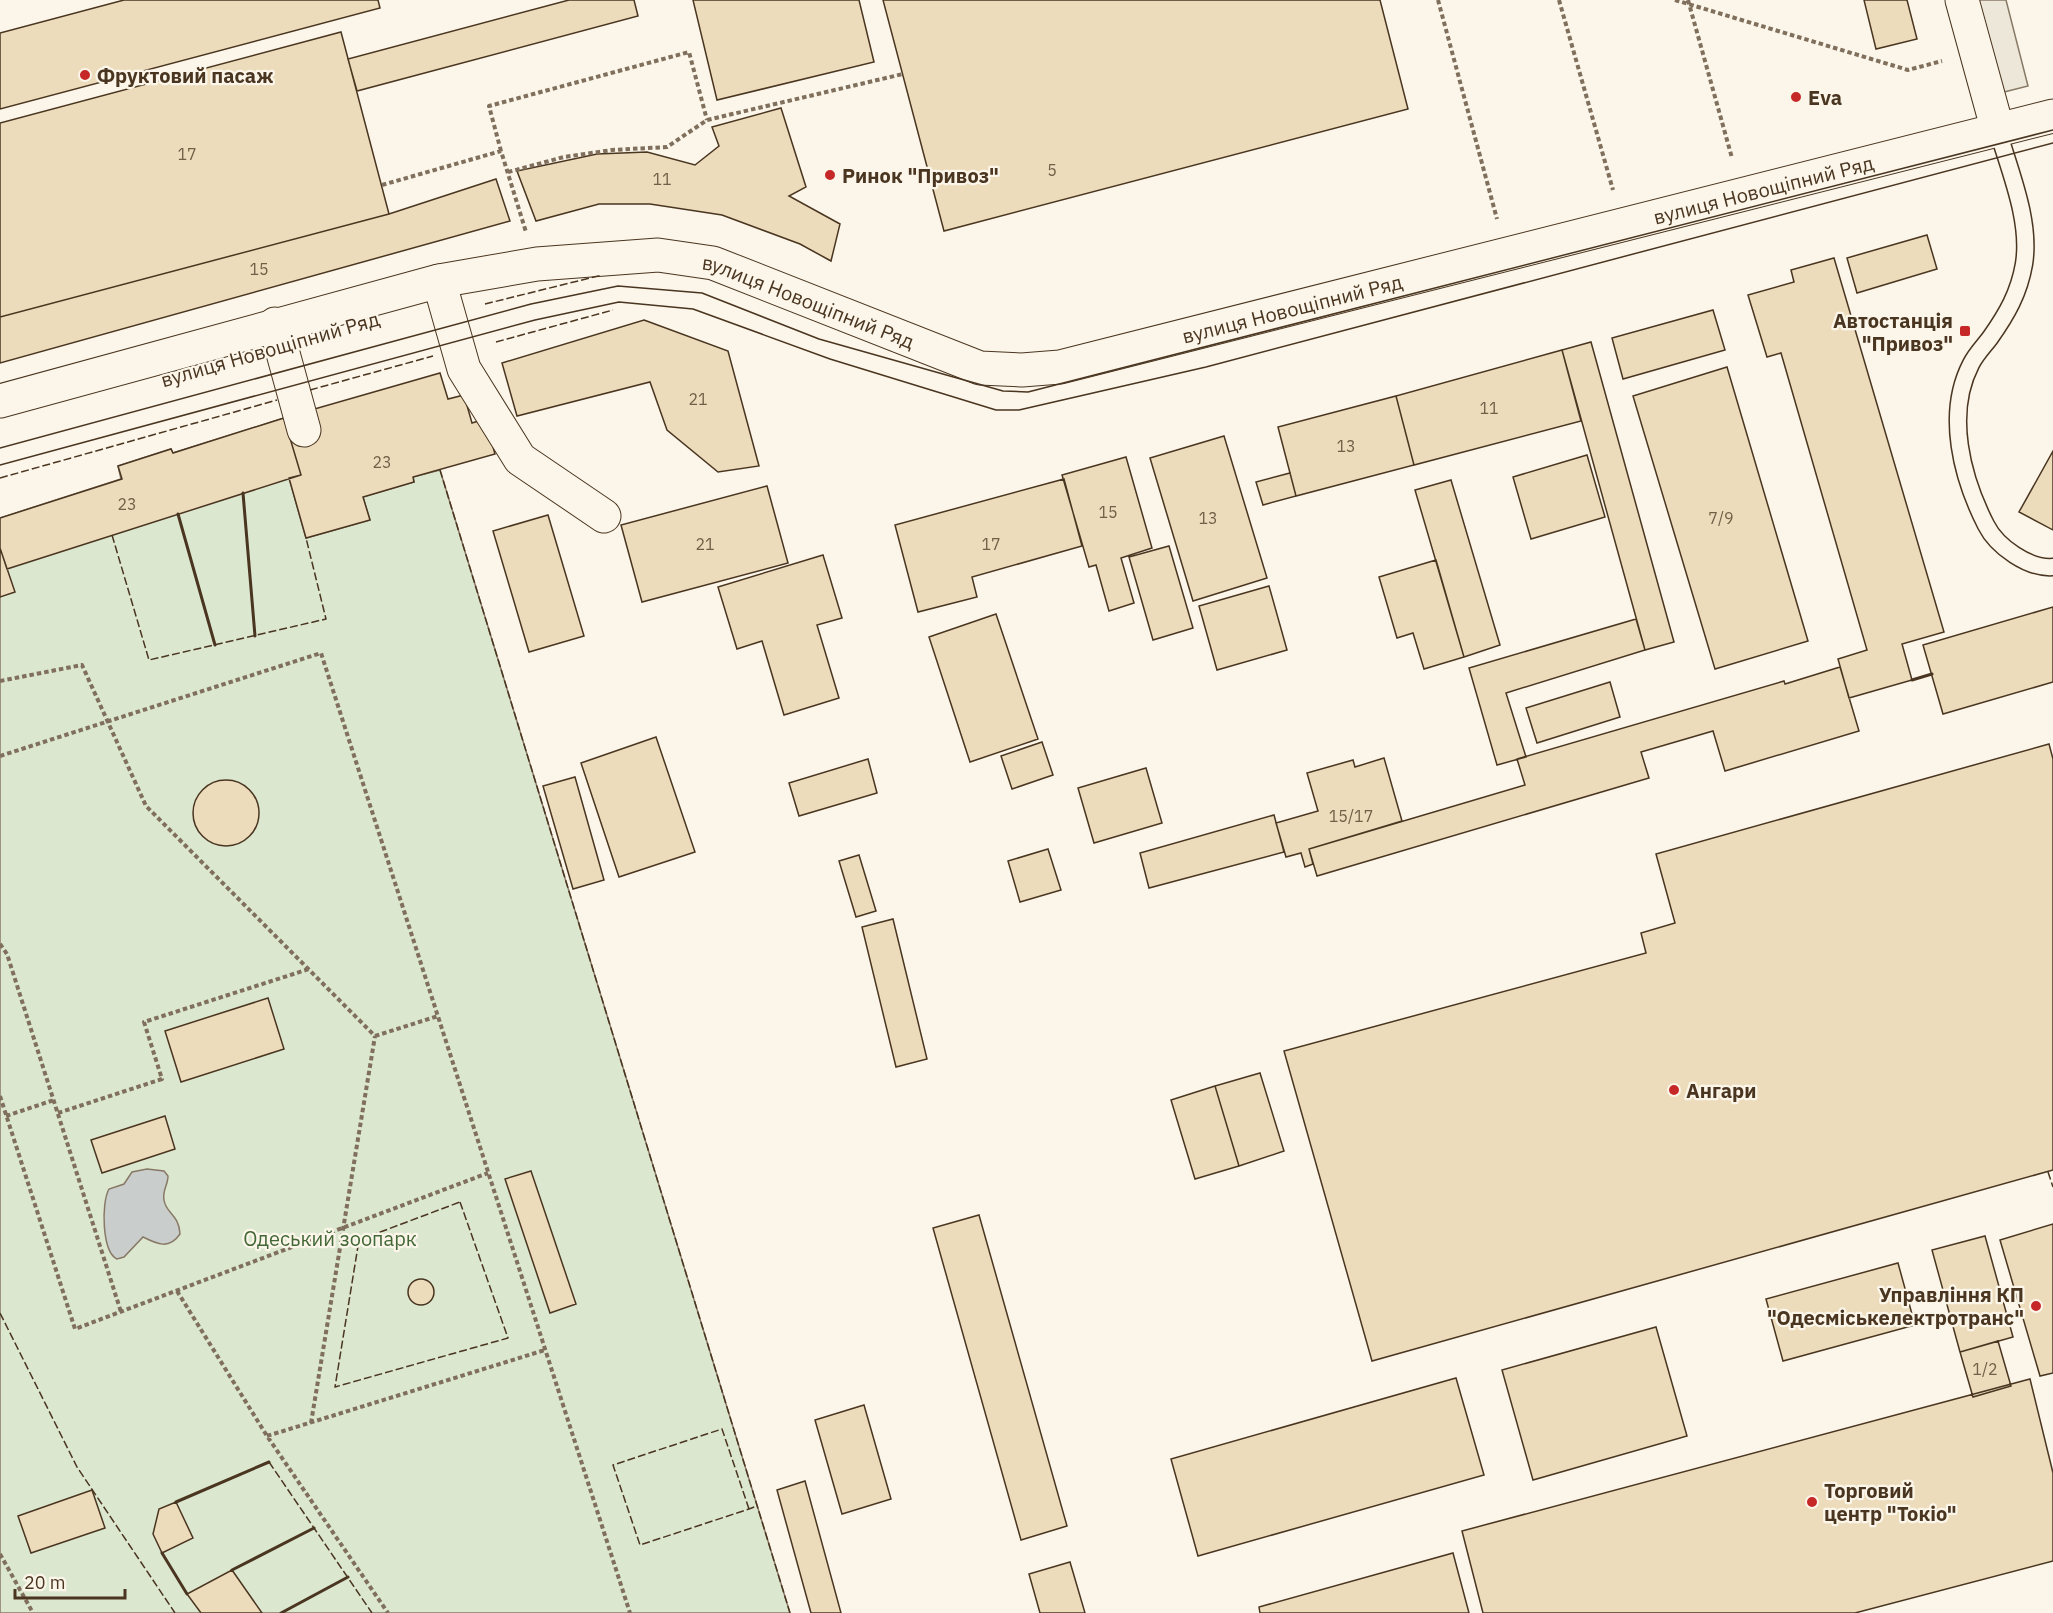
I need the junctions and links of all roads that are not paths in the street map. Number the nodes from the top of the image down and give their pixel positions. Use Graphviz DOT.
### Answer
graph roads {
  1 [pos="1962,0"];
  2 [pos="2053,116"];
  3 [pos="1998,131"];
  4 [pos="442,290"];
  5 [pos="278,335"];
  6 [pos="0,401"];
  7 [pos="0,425"];
  8 [pos="304,430"];
  9 [pos="604,516"];
  10 [pos="2053,567"];
  1 -- 3 [label="street"];
  2 -- 3 [label="street, вулиця Новощіпний Ряд"];
  3 -- 4 [label="street, вулиця Новощіпний Ряд"];
  3 -- 10 [label="lane"];
  4 -- 5 [label="street, вулиця Новощіпний Ряд"];
  4 -- 9 [label="street"];
  5 -- 6 [label="street, вулиця Новощіпний Ряд"];
  5 -- 7 [label="street, вулиця Новощіпний Ряд"];
  5 -- 8 [label="street"];
}
